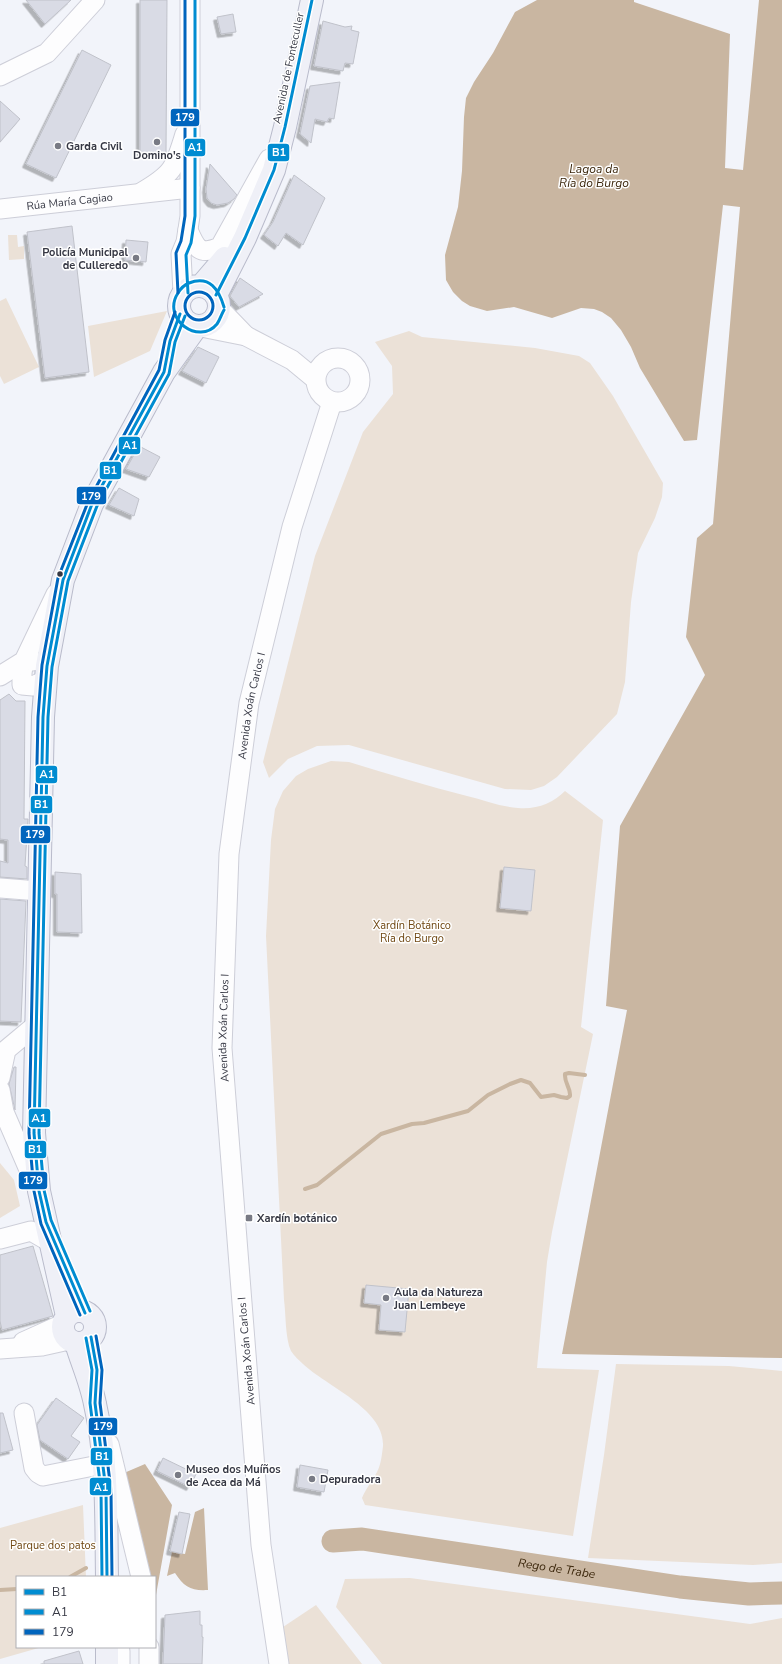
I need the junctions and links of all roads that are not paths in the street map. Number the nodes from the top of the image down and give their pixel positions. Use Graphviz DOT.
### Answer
graph roads {
  1 [pos="95,0"];
  2 [pos="302,0"];
  3 [pos="312,0"];
  4 [pos="190,1"];
  5 [pos="0,76"];
  6 [pos="191,112"];
  7 [pos="269,160"];
  8 [pos="190,188"];
  9 [pos="139,194"];
  10 [pos="0,209"];
  11 [pos="187,236"];
  12 [pos="199,305"];
  13 [pos="246,336"];
  14 [pos="319,371"];
  15 [pos="332,402"];
  16 [pos="63,580"];
  17 [pos="24,661"];
  18 [pos="47,673"];
  19 [pos="0,676"];
  20 [pos="0,682"];
  21 [pos="22,685"];
  22 [pos="43,717"];
  23 [pos="0,888"];
  24 [pos="39,891"];
  25 [pos="36,1025"];
  26 [pos="0,1078"];
  27 [pos="0,1090"];
  28 [pos="39,1191"];
  29 [pos="48,1232"];
  30 [pos="0,1239"];
  31 [pos="75,1329"];
  32 [pos="4,1349"];
  33 [pos="95,1403"];
  34 [pos="24,1413"];
  35 [pos="104,1464"];
  36 [pos="106,1576"];
  37 [pos="141,1576"];
  38 [pos="107,1648"];
  39 [pos="118,1648"];
  40 [pos="149,1648"];
  41 [pos="107,1664"];
  42 [pos="120,1664"];
  43 [pos="149,1664"];
  44 [pos="279,1664"];
  1 -- 5 [label="street"];
  2 -- 7 [label="main road, Avenida de Fonteculler"];
  3 -- 12 [label="main road, Avenida de Fonteculler"];
  4 -- 6 [label="street"];
  6 -- 8 [label="street"];
  6 -- 9 [label="street, Rúa María Cagiao"];
  7 -- 11 [label="street"];
  7 -- 12 [label="main road, Avenida de Fonteculler"];
  8 -- 9 [label="street, Rúa María Cagiao"];
  8 -- 11 [label="street"];
  9 -- 10 [label="street, Rúa María Cagiao"];
  11 -- 12 [label="street"];
  12 -- 13 [label="street"];
  12 -- 13 [label="street"];
  12 -- 16 [label="main road"];
  13 -- 14 [label="street"];
  14 -- 15 [label="street"];
  14 -- 15 [label="street"];
  15 -- 44 [label="street, Avenida Xoán Carlos I"];
  16 -- 17 [label="street"];
  16 -- 18 [label="main road"];
  17 -- 18 [label="street"];
  17 -- 19 [label="street"];
  17 -- 21 [label="street"];
  18 -- 21 [label="street"];
  18 -- 22 [label="main road"];
  20 -- 21 [label="street"];
  21 -- 22 [label="street"];
  22 -- 24 [label="main road"];
  23 -- 24 [label="street"];
  24 -- 25 [label="main road"];
  25 -- 26 [label="street"];
  25 -- 28 [label="main road"];
  27 -- 28 [label="street"];
  28 -- 29 [label="main road"];
  29 -- 30 [label="street"];
  29 -- 31 [label="main road"];
  31 -- 32 [label="street"];
  31 -- 33 [label="main road"];
  33 -- 35 [label="main road"];
  33 -- 37 [label="street"];
  34 -- 35 [label="street"];
  35 -- 36 [label="main road"];
  38 -- 41 [label="main road"];
  39 -- 42 [label="street"];
  40 -- 43 [label="street"];
}
